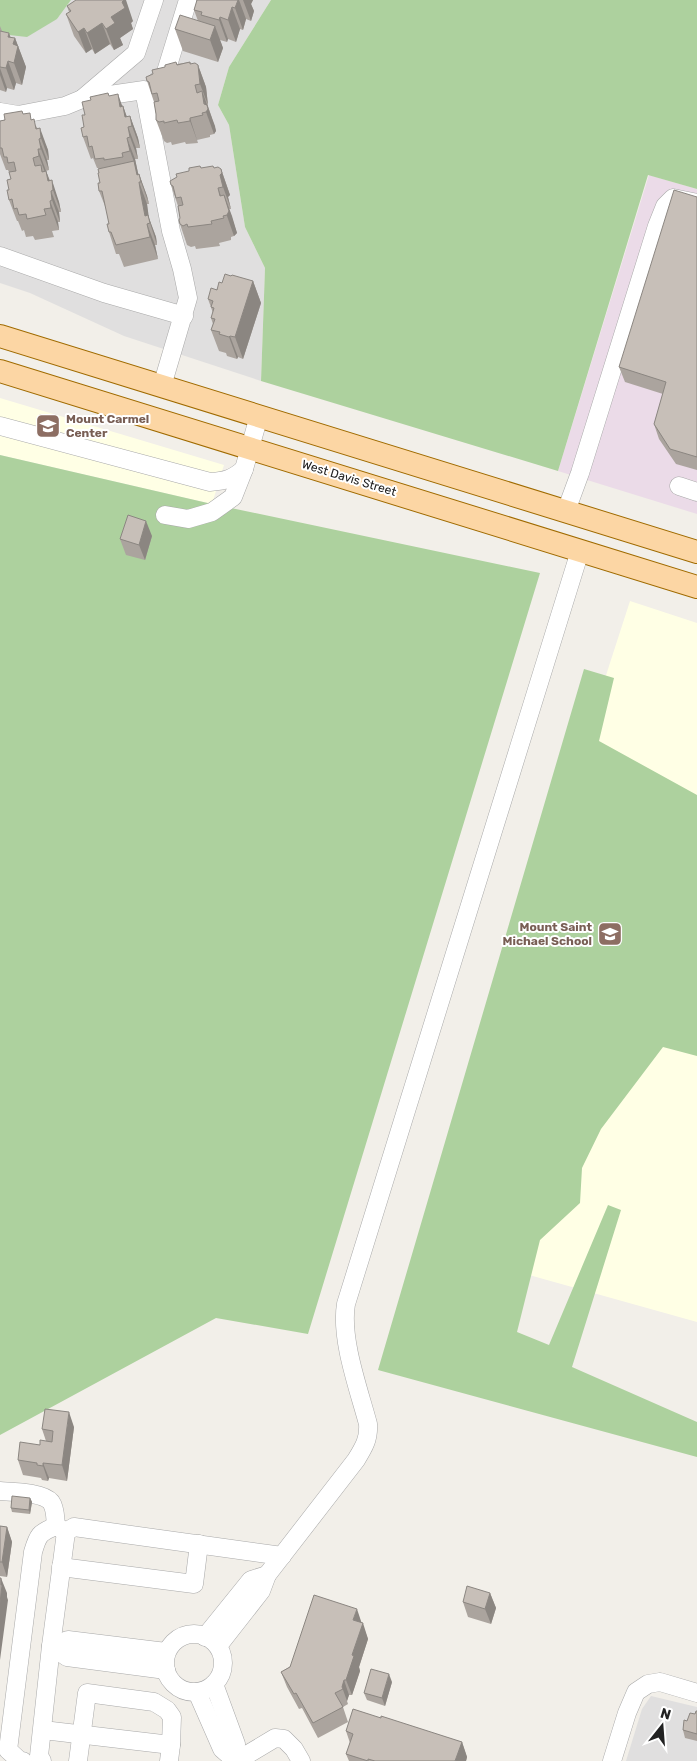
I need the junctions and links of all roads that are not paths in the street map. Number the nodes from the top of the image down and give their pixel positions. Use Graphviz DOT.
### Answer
graph roads {
  1 [pos="154,0"];
  2 [pos="188,0"];
  3 [pos="144,90"];
  4 [pos="82,99"];
  5 [pos="0,112"];
  6 [pos="697,203"];
  7 [pos="0,256"];
  8 [pos="184,316"];
  9 [pos="0,336"];
  10 [pos="0,370"];
  11 [pos="162,386"];
  12 [pos="259,416"];
  13 [pos="0,426"];
  14 [pos="251,448"];
  15 [pos="244,469"];
  16 [pos="679,486"];
  17 [pos="697,492"];
  18 [pos="566,511"];
  19 [pos="165,515"];
  20 [pos="580,551"];
  21 [pos="697,552"];
  22 [pos="697,587"];
  23 [pos="0,1491"];
  24 [pos="61,1529"];
  25 [pos="199,1544"];
  26 [pos="282,1556"];
  27 [pos="61,1567"];
  28 [pos="211,1641"];
  29 [pos="21,1644"];
  30 [pos="50,1646"];
  31 [pos="166,1661"];
  32 [pos="214,1684"];
  33 [pos="197,1692"];
  34 [pos="697,1693"];
  35 [pos="42,1730"];
  36 [pos="82,1734"];
  37 [pos="170,1753"];
  38 [pos="23,1761"];
  39 [pos="42,1761"];
  40 [pos="78,1761"];
  41 [pos="234,1761"];
  42 [pos="301,1761"];
  43 [pos="612,1761"];
  1 -- 4 [label="street"];
  2 -- 3 [label="street"];
  3 -- 4 [label="street"];
  3 -- 8 [label="street"];
  4 -- 5 [label="street"];
  6 -- 18 [label="street"];
  7 -- 8 [label="street"];
  8 -- 11 [label="street"];
  9 -- 11 [label="main road"];
  10 -- 14 [label="main road, West Davis Street"];
  11 -- 12 [label="main road"];
  12 -- 14 [label="street"];
  12 -- 18 [label="main road"];
  13 -- 15 [label="street"];
  14 -- 15 [label="street"];
  14 -- 20 [label="main road, West Davis Street"];
  15 -- 19 [label="street"];
  16 -- 17 [label="street"];
  18 -- 21 [label="main road"];
  20 -- 22 [label="main road, West Davis Street"];
  20 -- 26 [label="street"];
  23 -- 24 [label="street"];
  24 -- 25 [label="street"];
  24 -- 27 [label="street"];
  24 -- 29 [label="street"];
  25 -- 26 [label="street"];
  25 -- 27 [label="street"];
  26 -- 28 [label="street"];
  27 -- 30 [label="street"];
  28 -- 31 [label="street"];
  28 -- 32 [label="street"];
  29 -- 30 [label="street"];
  29 -- 38 [label="street"];
  30 -- 31 [label="street"];
  30 -- 35 [label="street"];
  31 -- 33 [label="street"];
  32 -- 33 [label="street"];
  32 -- 41 [label="street"];
  33 -- 41 [label="street"];
  34 -- 43 [label="street"];
  35 -- 36 [label="street"];
  35 -- 39 [label="street"];
  36 -- 37 [label="street"];
  36 -- 37 [label="street"];
  36 -- 40 [label="street"];
  41 -- 42 [label="street"];
}
